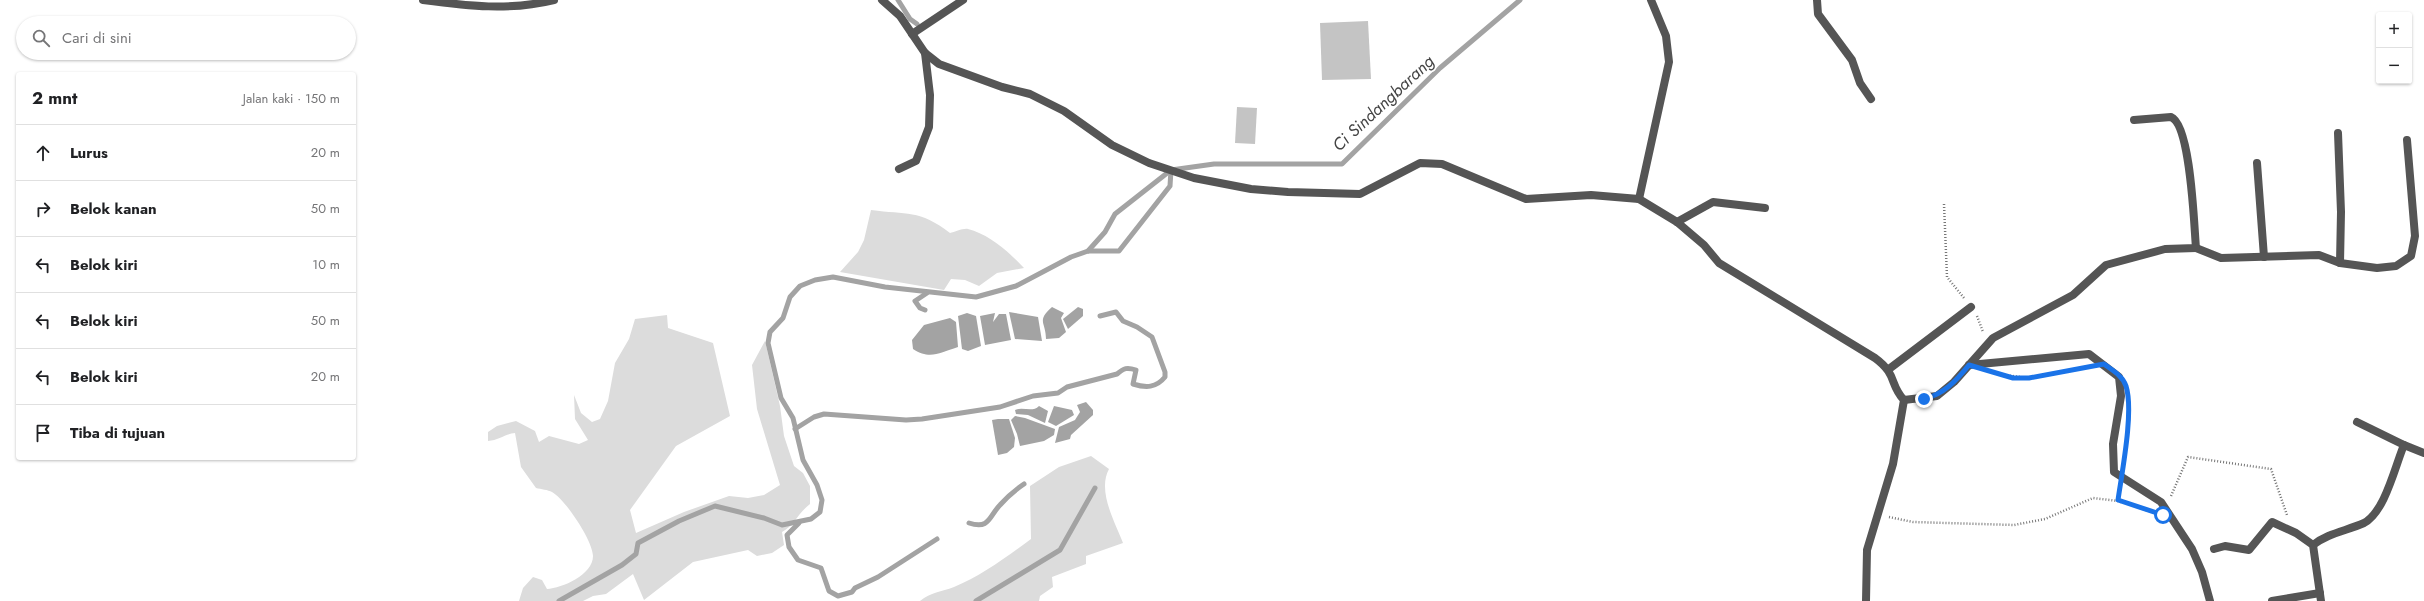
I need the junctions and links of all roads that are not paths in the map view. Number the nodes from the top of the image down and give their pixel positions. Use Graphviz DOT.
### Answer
graph roads {
  1 [pos="423,0"];
  2 [pos="554,0"];
  3 [pos="882,0"];
  4 [pos="963,0"];
  5 [pos="1651,0"];
  6 [pos="1817,0"];
  7 [pos="912,34"];
  8 [pos="925,53"];
  9 [pos="1871,100"];
  10 [pos="2134,120"];
  11 [pos="2338,133"];
  12 [pos="2407,140"];
  13 [pos="2257,163"];
  14 [pos="899,169"];
  15 [pos="1639,199"];
  16 [pos="1765,208"];
  17 [pos="1677,222"];
  18 [pos="2196,248"];
  19 [pos="2264,257"];
  20 [pos="2340,263"];
  21 [pos="1971,306"];
  22 [pos="1969,365"];
  23 [pos="1889,369"];
  24 [pos="1904,400"];
  25 [pos="2357,422"];
  26 [pos="2404,444"];
  27 [pos="2424,453"];
  28 [pos="2313,545"];
  29 [pos="2214,549"];
  30 [pos="2320,597"];
  31 [pos="1866,601"];
  32 [pos="2210,601"];
  33 [pos="2272,601"];
  1 -- 2 [label="street"];
  3 -- 7 [label="street"];
  4 -- 7 [label="street"];
  5 -- 15 [label="street"];
  6 -- 9 [label="street"];
  7 -- 8 [label="street"];
  8 -- 14 [label="street"];
  8 -- 15 [label="street"];
  10 -- 18 [label="street"];
  11 -- 20 [label="street"];
  12 -- 20 [label="street"];
  13 -- 19 [label="street"];
  15 -- 17 [label="street"];
  16 -- 17 [label="street"];
  17 -- 23 [label="street"];
  18 -- 19 [label="street"];
  18 -- 22 [label="street"];
  19 -- 20 [label="street"];
  21 -- 23 [label="street"];
  22 -- 24 [label="street"];
  22 -- 32 [label="street"];
  23 -- 24 [label="street"];
  24 -- 31 [label="street"];
  25 -- 26 [label="street"];
  26 -- 27 [label="street"];
  26 -- 28 [label="street"];
  28 -- 29 [label="street"];
  28 -- 30 [label="street"];
  30 -- 33 [label="street"];
}
